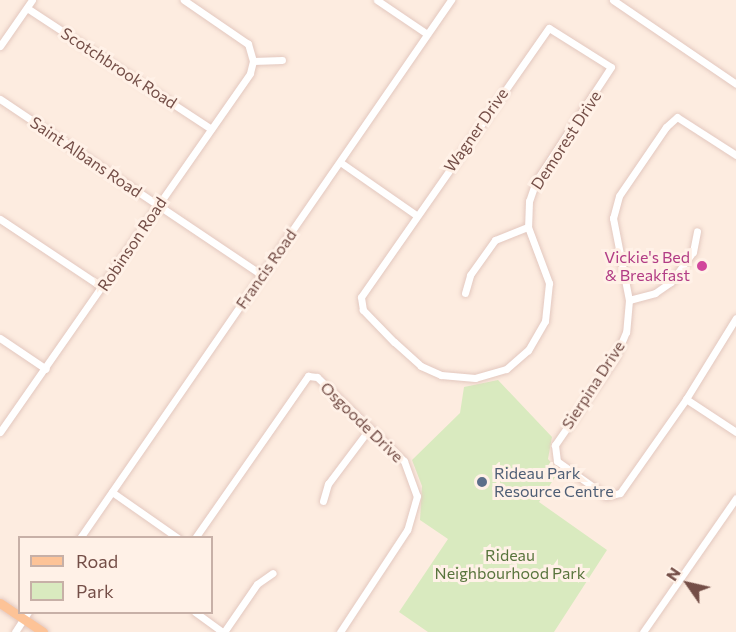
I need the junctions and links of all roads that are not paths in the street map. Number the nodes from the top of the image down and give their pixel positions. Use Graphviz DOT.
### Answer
graph roads {
  1 [pos="32,0"];
  2 [pos="184,0"];
  3 [pos="377,0"];
  4 [pos="451,0"];
  5 [pos="613,0"];
  6 [pos="27,8"];
  7 [pos="427,34"];
  8 [pos="0,46"];
  9 [pos="282,60"];
  10 [pos="253,61"];
  11 [pos="608,76"];
  12 [pos="736,84"];
  13 [pos="0,99"];
  14 [pos="211,129"];
  15 [pos="736,155"];
  16 [pos="340,162"];
  17 [pos="158,205"];
  18 [pos="416,215"];
  19 [pos="0,219"];
  20 [pos="528,228"];
  21 [pos="697,231"];
  22 [pos="262,275"];
  23 [pos="102,287"];
  24 [pos="465,293"];
  25 [pos="629,300"];
  26 [pos="360,303"];
  27 [pos="736,318"];
  28 [pos="0,338"];
  29 [pos="46,369"];
  30 [pos="686,399"];
  31 [pos="370,428"];
  32 [pos="0,432"];
  33 [pos="736,432"];
  34 [pos="112,492"];
  35 [pos="736,498"];
  36 [pos="323,501"];
  37 [pos="81,536"];
  38 [pos="177,536"];
  39 [pos="196,536"];
  40 [pos="273,573"];
  41 [pos="0,603"];
  42 [pos="18,612"];
  43 [pos="198,614"];
  44 [pos="26,616"];
  45 [pos="15,632"];
  46 [pos="43,632"];
  47 [pos="223,632"];
  48 [pos="340,632"];
  49 [pos="644,632"];
  1 -- 6 [label="street"];
  2 -- 10 [label="street"];
  3 -- 7 [label="street"];
  4 -- 7 [label="street, Francis Road"];
  5 -- 12 [label="street"];
  6 -- 8 [label="street"];
  6 -- 14 [label="street, Scotchbrook Road"];
  7 -- 16 [label="street, Francis Road"];
  9 -- 10 [label="street"];
  10 -- 14 [label="street, Robinson Road"];
  11 -- 18 [label="street, Wagner Drive"];
  11 -- 20 [label="street, Demorest Drive"];
  13 -- 17 [label="street, Saint Albans Road"];
  14 -- 17 [label="street, Robinson Road"];
  15 -- 25 [label="street, Sierpina Drive"];
  16 -- 18 [label="street"];
  16 -- 22 [label="street, Francis Road"];
  17 -- 22 [label="street, Saint Albans Road"];
  17 -- 23 [label="street, Robinson Road"];
  18 -- 26 [label="street, Wagner Drive"];
  19 -- 23 [label="street"];
  20 -- 24 [label="street"];
  20 -- 26 [label="street, Demorest Drive"];
  21 -- 25 [label="street"];
  22 -- 34 [label="street, Francis Road"];
  23 -- 29 [label="street, Robinson Road"];
  25 -- 30 [label="street, Sierpina Drive"];
  27 -- 30 [label="street"];
  28 -- 29 [label="street"];
  29 -- 32 [label="street, Robinson Road"];
  30 -- 33 [label="street"];
  31 -- 36 [label="street"];
  31 -- 39 [label="street, Osgoode Drive"];
  31 -- 48 [label="street, Osgoode Drive"];
  34 -- 37 [label="street, Francis Road"];
  34 -- 38 [label="street"];
  35 -- 49 [label="street"];
  40 -- 47 [label="street"];
  41 -- 42 [label="main road"];
  43 -- 47 [label="street"];
  44 -- 45 [label="street"];
  44 -- 46 [label="main road"];
}
